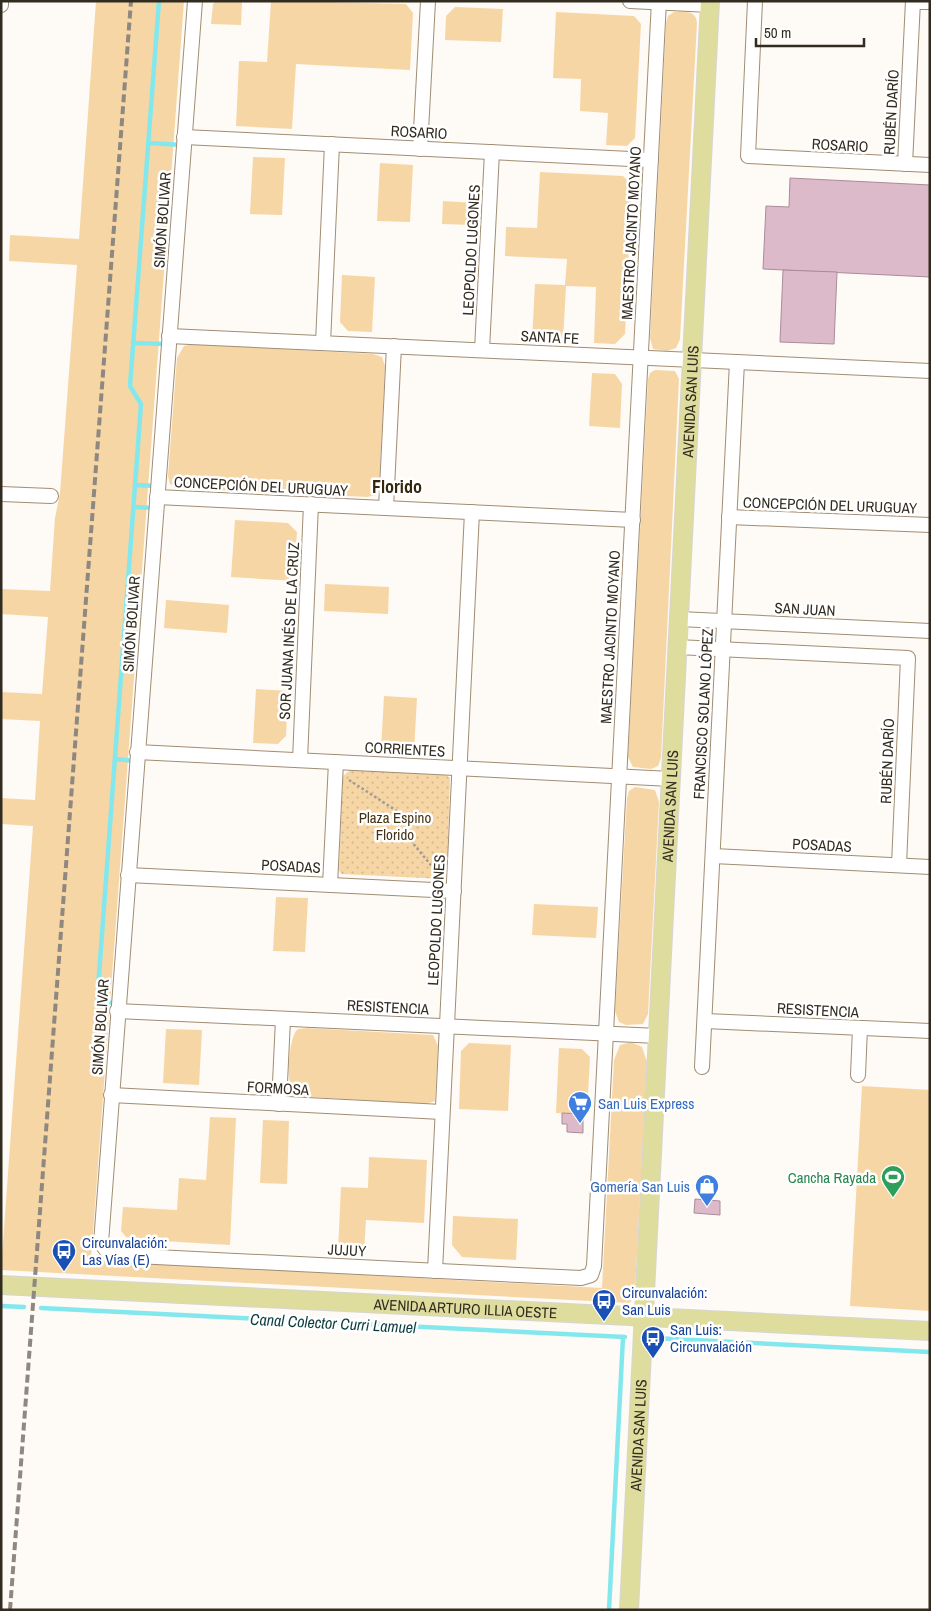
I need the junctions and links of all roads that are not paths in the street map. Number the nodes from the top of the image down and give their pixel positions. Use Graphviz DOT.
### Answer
graph roads {
  1 [pos="2,1"];
  2 [pos="195,1"];
  3 [pos="428,1"];
  4 [pos="630,1"];
  5 [pos="755,1"];
  6 [pos="913,1"];
  7 [pos="659,2"];
  8 [pos="930,2"];
  9 [pos="710,3"];
  10 [pos="1,5"];
  11 [pos="184,137"];
  12 [pos="332,144"];
  13 [pos="420,149"];
  14 [pos="492,152"];
  15 [pos="651,160"];
  16 [pos="905,164"];
  17 [pos="930,165"];
  18 [pos="169,336"];
  19 [pos="323,343"];
  20 [pos="394,346"];
  21 [pos="482,350"];
  22 [pos="641,358"];
  23 [pos="692,360"];
  24 [pos="737,362"];
  25 [pos="930,371"];
  26 [pos="1,494"];
  27 [pos="51,496"];
  28 [pos="157,497"];
  29 [pos="311,504"];
  30 [pos="386,508"];
  31 [pos="472,512"];
  32 [pos="729,517"];
  33 [pos="633,520"];
  34 [pos="930,525"];
  35 [pos="679,619"];
  36 [pos="724,622"];
  37 [pos="930,631"];
  38 [pos="677,647"];
  39 [pos="723,649"];
  40 [pos="137,752"];
  41 [pos="300,760"];
  42 [pos="336,762"];
  43 [pos="459,768"];
  44 [pos="619,777"];
  45 [pos="671,779"];
  46 [pos="713,856"];
  47 [pos="899,865"];
  48 [pos="930,867"];
  49 [pos="128,875"];
  50 [pos="330,884"];
  51 [pos="454,890"];
  52 [pos="117,1011"];
  53 [pos="284,1019"];
  54 [pos="705,1021"];
  55 [pos="447,1026"];
  56 [pos="860,1028"];
  57 [pos="930,1031"];
  58 [pos="606,1033"];
  59 [pos="658,1036"];
  60 [pos="702,1067"];
  61 [pos="858,1075"];
  62 [pos="111,1095"];
  63 [pos="279,1104"];
  64 [pos="442,1112"];
  65 [pos="103,1248"];
  66 [pos="435,1271"];
  67 [pos="591,1275"];
  68 [pos="1,1285"];
  69 [pos="644,1317"];
  70 [pos="930,1331"];
  71 [pos="629,1610"];
  1 -- 10 [label="street"];
  2 -- 11 [label="street, SIMÓN BOLIVAR"];
  3 -- 13 [label="street"];
  4 -- 7 [label="street"];
  5 -- 16 [label="street, ROSARIO"];
  6 -- 8 [label="street"];
  6 -- 16 [label="street, RUBÉN DARÍO"];
  7 -- 9 [label="street"];
  7 -- 15 [label="street, MAESTRO JACINTO MOYANO"];
  9 -- 23 [label="main road, AVENIDA SAN LUIS"];
  11 -- 12 [label="street, ROSARIO"];
  11 -- 18 [label="street, SIMÓN BOLIVAR"];
  12 -- 13 [label="street, ROSARIO"];
  12 -- 19 [label="street"];
  13 -- 14 [label="street, ROSARIO"];
  14 -- 15 [label="street, ROSARIO"];
  14 -- 21 [label="street, LEOPOLDO LUGONES"];
  15 -- 22 [label="street, MAESTRO JACINTO MOYANO"];
  16 -- 17 [label="street, ROSARIO"];
  18 -- 19 [label="street, SANTA FE"];
  18 -- 28 [label="street, SIMÓN BOLIVAR"];
  19 -- 20 [label="street, SANTA FE"];
  20 -- 21 [label="street, SANTA FE"];
  20 -- 30 [label="street"];
  21 -- 22 [label="street, SANTA FE"];
  22 -- 23 [label="street, SANTA FE"];
  22 -- 33 [label="street, MAESTRO JACINTO MOYANO"];
  23 -- 24 [label="street, SANTA FE"];
  23 -- 35 [label="main road, AVENIDA SAN LUIS"];
  24 -- 25 [label="street, SANTA FE"];
  24 -- 32 [label="street, FRANCISCO SOLANO LÓPEZ"];
  26 -- 27 [label="street"];
  28 -- 29 [label="street, CONCEPCIÓN DEL URUGUAY"];
  28 -- 40 [label="street, SIMÓN BOLIVAR"];
  29 -- 30 [label="street, CONCEPCIÓN DEL URUGUAY"];
  29 -- 41 [label="street, SOR JUANA INÉS DE LA CRUZ"];
  30 -- 31 [label="street, CONCEPCIÓN DEL URUGUAY"];
  31 -- 33 [label="street, CONCEPCIÓN DEL URUGUAY"];
  31 -- 43 [label="street, LEOPOLDO LUGONES"];
  32 -- 34 [label="street, CONCEPCIÓN DEL URUGUAY"];
  32 -- 36 [label="street, FRANCISCO SOLANO LÓPEZ"];
  33 -- 44 [label="street, MAESTRO JACINTO MOYANO"];
  35 -- 36 [label="street, SAN JUAN"];
  35 -- 38 [label="main road, AVENIDA SAN LUIS"];
  36 -- 37 [label="street, SAN JUAN"];
  36 -- 39 [label="street, FRANCISCO SOLANO LÓPEZ"];
  38 -- 39 [label="street"];
  38 -- 45 [label="main road, AVENIDA SAN LUIS"];
  39 -- 46 [label="street, FRANCISCO SOLANO LÓPEZ"];
  39 -- 47 [label="street, RUBÉN DARÍO"];
  40 -- 41 [label="street, CORRIENTES"];
  40 -- 49 [label="street, SIMÓN BOLIVAR"];
  41 -- 42 [label="street, CORRIENTES"];
  42 -- 43 [label="street, CORRIENTES"];
  42 -- 50 [label="street"];
  43 -- 44 [label="street, CORRIENTES"];
  43 -- 51 [label="street, LEOPOLDO LUGONES"];
  44 -- 45 [label="street, CORRIENTES"];
  44 -- 58 [label="street, MAESTRO JACINTO MOYANO"];
  45 -- 59 [label="main road, AVENIDA SAN LUIS"];
  46 -- 47 [label="street, POSADAS"];
  46 -- 54 [label="street, FRANCISCO SOLANO LÓPEZ"];
  47 -- 48 [label="street, POSADAS"];
  49 -- 50 [label="street, POSADAS"];
  49 -- 52 [label="street, SIMÓN BOLIVAR"];
  50 -- 51 [label="street, POSADAS"];
  51 -- 55 [label="street, LEOPOLDO LUGONES"];
  52 -- 53 [label="street, RESISTENCIA"];
  52 -- 62 [label="street, SIMÓN BOLIVAR"];
  53 -- 55 [label="street, RESISTENCIA"];
  53 -- 63 [label="street"];
  54 -- 56 [label="street, RESISTENCIA"];
  54 -- 60 [label="street, FRANCISCO SOLANO LÓPEZ"];
  55 -- 58 [label="street, RESISTENCIA"];
  55 -- 64 [label="street, LEOPOLDO LUGONES"];
  56 -- 57 [label="street, RESISTENCIA"];
  56 -- 61 [label="street"];
  58 -- 59 [label="street, RESISTENCIA"];
  58 -- 67 [label="street, MAESTRO JACINTO MOYANO"];
  59 -- 69 [label="main road, AVENIDA SAN LUIS"];
  62 -- 63 [label="street, FORMOSA"];
  62 -- 65 [label="street, SIMÓN BOLIVAR"];
  63 -- 64 [label="street, FORMOSA"];
  64 -- 66 [label="street, LEOPOLDO LUGONES"];
  65 -- 66 [label="street, JUJUY"];
  66 -- 67 [label="street, JUJUY"];
  68 -- 69 [label="main road, AVENIDA ARTURO ILLIA OESTE"];
  69 -- 70 [label="main road, AVENIDA ARTURO ILLIA OESTE"];
  69 -- 71 [label="main road, AVENIDA SAN LUIS"];
}
